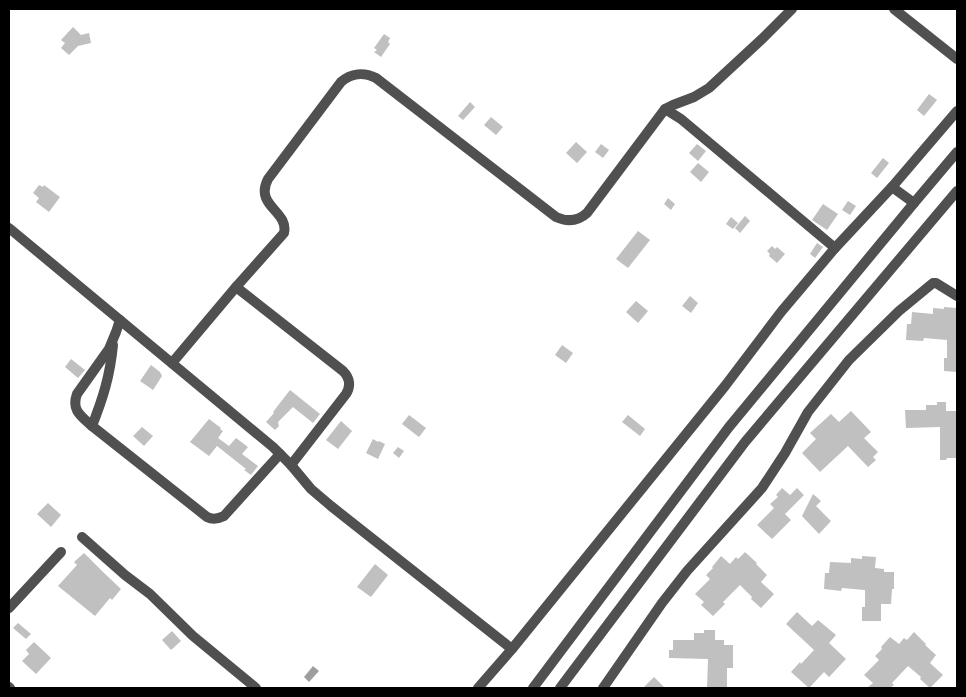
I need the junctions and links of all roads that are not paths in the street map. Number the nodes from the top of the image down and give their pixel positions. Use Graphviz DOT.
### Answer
graph roads {
  1 [pos="792,9"];
  2 [pos="894,9"];
  3 [pos="957,59"];
  4 [pos="665,109"];
  5 [pos="957,111"];
  6 [pos="957,152"];
  7 [pos="892,187"];
  8 [pos="957,190"];
  9 [pos="914,202"];
  10 [pos="9,228"];
  11 [pos="835,248"];
  12 [pos="236,287"];
  13 [pos="957,296"];
  14 [pos="120,320"];
  15 [pos="113,341"];
  16 [pos="172,363"];
  17 [pos="92,426"];
  18 [pos="280,454"];
  19 [pos="291,465"];
  20 [pos="82,537"];
  21 [pos="61,552"];
  22 [pos="9,608"];
  23 [pos="512,649"];
  24 [pos="256,688"];
  25 [pos="478,688"];
  26 [pos="533,688"];
  27 [pos="560,688"];
  28 [pos="603,688"];
  1 -- 4 [label="street"];
  2 -- 3 [label="street"];
  4 -- 11 [label="street"];
  4 -- 12 [label="street"];
  5 -- 7 [label="street"];
  6 -- 9 [label="street"];
  7 -- 9 [label="street"];
  7 -- 11 [label="street"];
  8 -- 27 [label="street"];
  9 -- 26 [label="street"];
  10 -- 14 [label="street"];
  11 -- 23 [label="street"];
  12 -- 16 [label="street"];
  12 -- 19 [label="street"];
  13 -- 28 [label="street"];
  14 -- 15 [label="street"];
  14 -- 16 [label="street"];
  15 -- 17 [label="street"];
  15 -- 17 [label="street"];
  16 -- 18 [label="street"];
  17 -- 18 [label="street"];
  18 -- 19 [label="street"];
  19 -- 23 [label="street"];
  20 -- 24 [label="street"];
  21 -- 22 [label="street"];
  23 -- 25 [label="street"];
}
